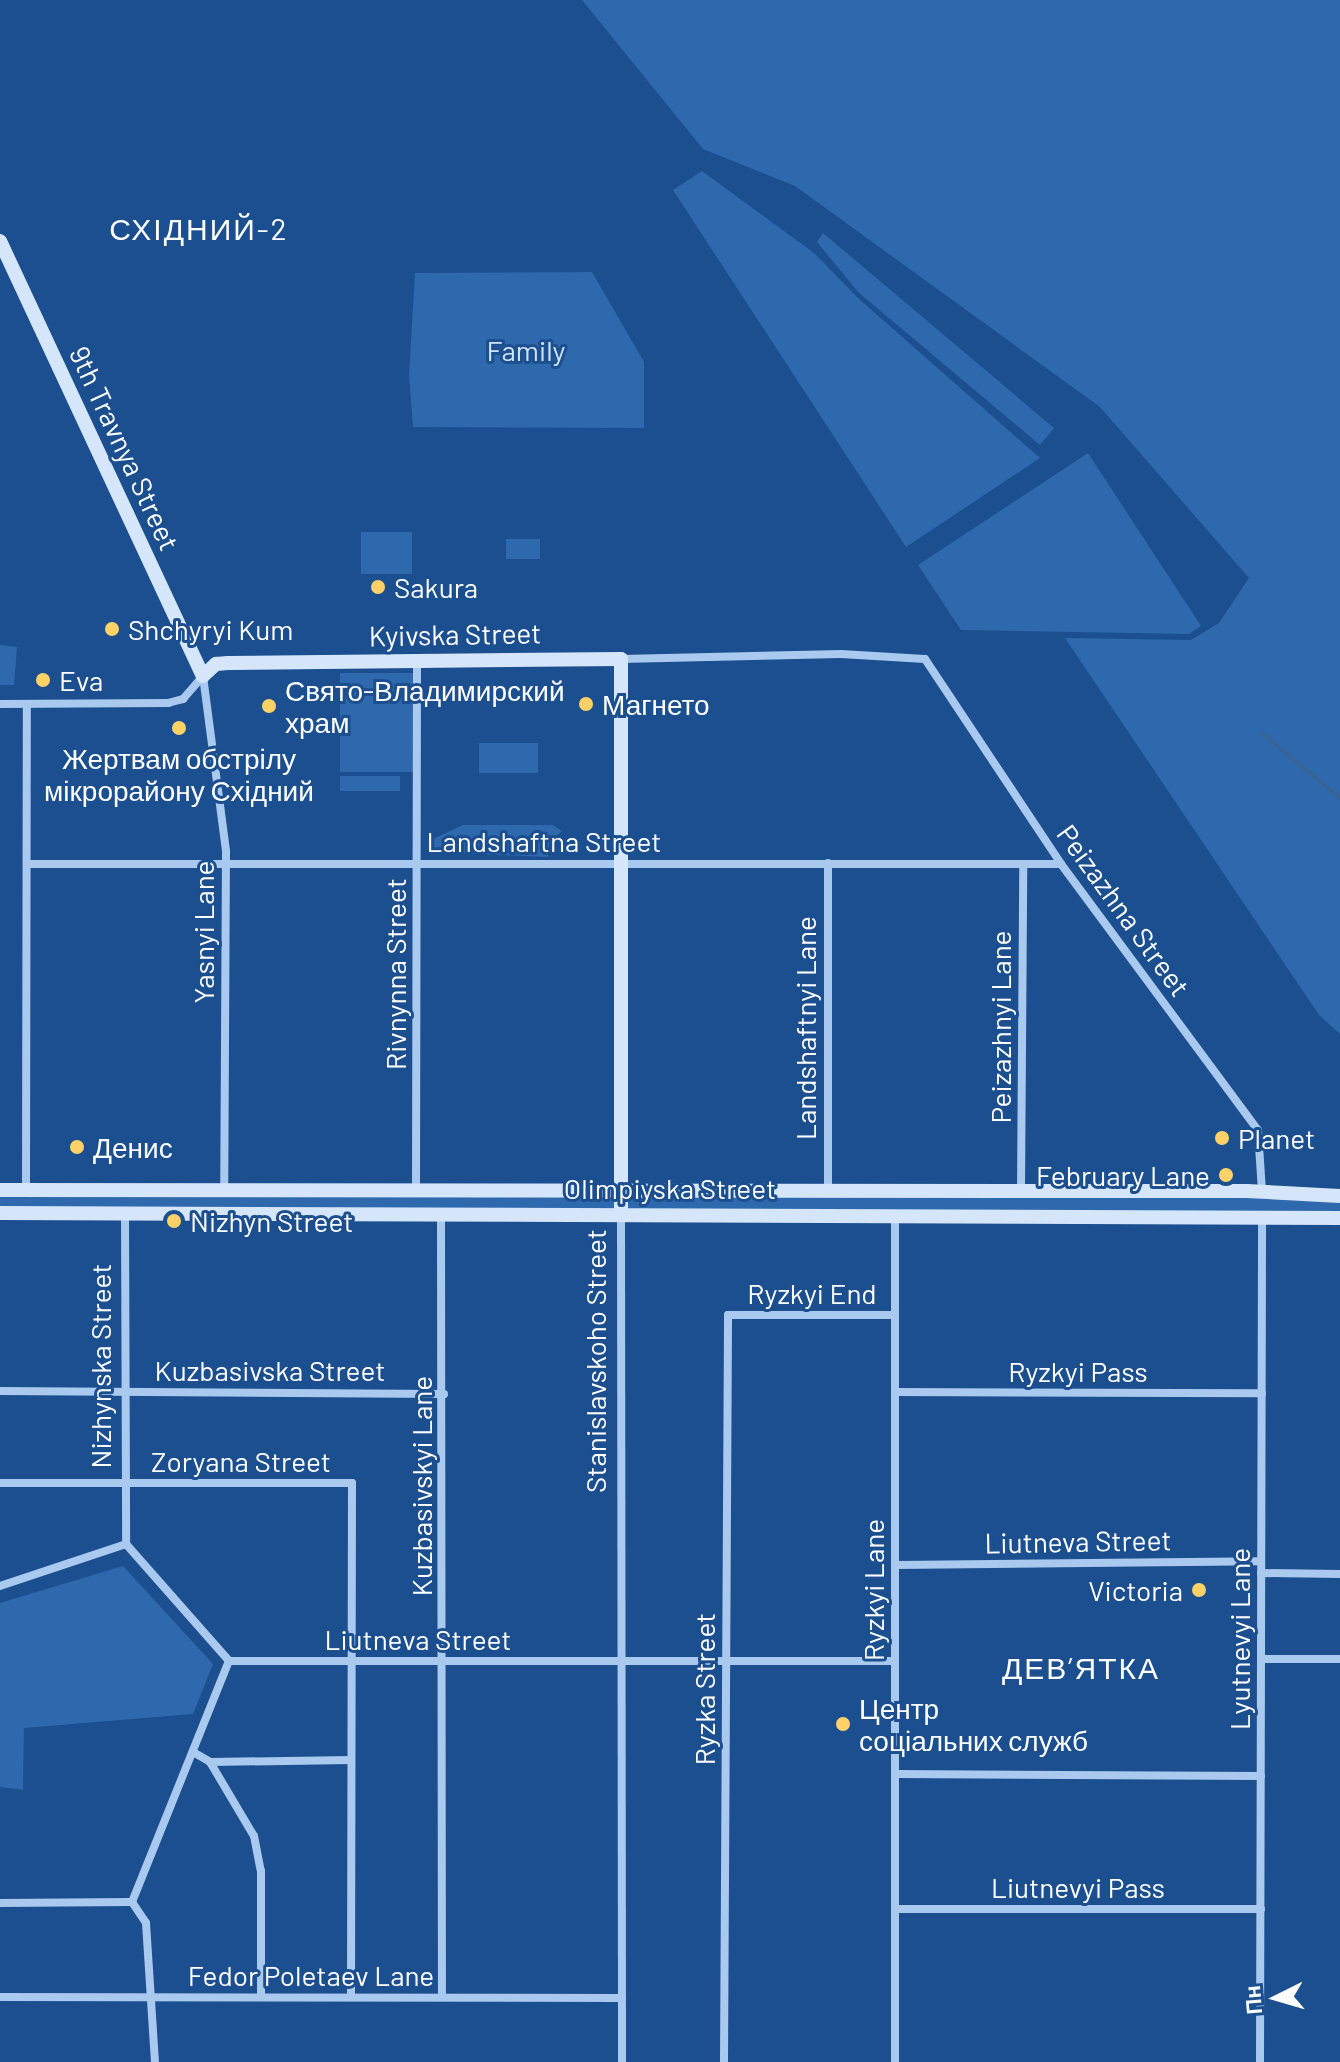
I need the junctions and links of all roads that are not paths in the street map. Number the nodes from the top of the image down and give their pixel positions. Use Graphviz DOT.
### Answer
graph roads {
  1 [pos="0,241"];
  2 [pos="621,659"];
  3 [pos="925,659"];
  4 [pos="417,661"];
  5 [pos="203,676"];
  6 [pos="0,704"];
  7 [pos="27,704"];
  8 [pos="621,862"];
  9 [pos="226,863"];
  10 [pos="828,863"];
  11 [pos="27,864"];
  12 [pos="417,864"];
  13 [pos="1023,864"];
  14 [pos="1061,864"];
  15 [pos="126,1189"];
  16 [pos="0,1190"];
  17 [pos="26,1190"];
  18 [pos="224,1190"];
  19 [pos="416,1191"];
  20 [pos="620,1191"];
  21 [pos="1021,1191"];
  22 [pos="828,1192"];
  23 [pos="1262,1192"];
  24 [pos="1340,1196"];
  25 [pos="0,1213"];
  26 [pos="125,1214"];
  27 [pos="441,1214"];
  28 [pos="895,1214"];
  29 [pos="621,1215"];
  30 [pos="1262,1216"];
  31 [pos="1340,1218"];
  32 [pos="728,1315"];
  33 [pos="895,1315"];
  34 [pos="0,1391"];
  35 [pos="126,1391"];
  36 [pos="895,1392"];
  37 [pos="1262,1393"];
  38 [pos="444,1394"];
  39 [pos="0,1483"];
  40 [pos="126,1483"];
  41 [pos="126,1544"];
  42 [pos="1261,1561"];
  43 [pos="895,1565"];
  44 [pos="1261,1573"];
  45 [pos="1340,1574"];
  46 [pos="0,1586"];
  47 [pos="1261,1659"];
  48 [pos="1340,1659"];
  49 [pos="229,1661"];
  50 [pos="352,1661"];
  51 [pos="443,1661"];
  52 [pos="622,1661"];
  53 [pos="726,1661"];
  54 [pos="895,1661"];
  55 [pos="193,1752"];
  56 [pos="351,1760"];
  57 [pos="210,1762"];
  58 [pos="895,1774"];
  59 [pos="1261,1776"];
  60 [pos="132,1902"];
  61 [pos="0,1903"];
  62 [pos="895,1909"];
  63 [pos="1261,1909"];
  64 [pos="0,1997"];
  65 [pos="151,1997"];
  66 [pos="261,1997"];
  67 [pos="351,1997"];
  68 [pos="442,1997"];
  69 [pos="622,1998"];
  70 [pos="155,2062"];
  71 [pos="622,2062"];
  72 [pos="724,2062"];
  73 [pos="895,2062"];
  74 [pos="1260,2062"];
  1 -- 5 [label="main road, 9th Travnya Street"];
  2 -- 3 [label="street, Kyivska Street"];
  2 -- 4 [label="main road, Kyivska Street"];
  2 -- 8 [label="main road, Stanislavskoho Street"];
  3 -- 14 [label="street, Peizazhna Street"];
  4 -- 5 [label="main road, Kyivska Street"];
  4 -- 12 [label="street, Rivnynna Street"];
  5 -- 7 [label="street, Kyivska Street"];
  5 -- 9 [label="street, Yasnyi Lane"];
  6 -- 7 [label="street, Kyivska Street"];
  7 -- 11 [label="street"];
  8 -- 10 [label="street, Landshaftna Street"];
  8 -- 12 [label="street, Landshaftna Street"];
  8 -- 20 [label="main road, Stanislavskoho Street"];
  9 -- 11 [label="street, Landshaftna Street"];
  9 -- 12 [label="street, Landshaftna Street"];
  9 -- 18 [label="street, Yasnyi Lane"];
  10 -- 13 [label="street, Landshaftna Street"];
  10 -- 22 [label="street, Landshaftnyi Lane"];
  11 -- 17 [label="street"];
  12 -- 19 [label="street, Rivnynna Street"];
  13 -- 14 [label="street, Landshaftna Street"];
  13 -- 21 [label="street, Peizazhnyi Lane"];
  14 -- 23 [label="street, Peizazhna Street"];
  15 -- 17 [label="main road, Olimpiyska Street"];
  15 -- 18 [label="main road, Olimpiyska Street"];
  15 -- 26 [label="main road, Nizhynska Street"];
  16 -- 17 [label="main road, Olimpiyska Street"];
  18 -- 19 [label="main road, Olimpiyska Street"];
  19 -- 20 [label="main road, Olimpiyska Street"];
  20 -- 22 [label="main road, Olimpiyska Street"];
  20 -- 29 [label="main road, Stanislavskoho Street"];
  21 -- 22 [label="main road, Olimpiyska Street"];
  21 -- 23 [label="main road, Olimpiyska Street"];
  23 -- 24 [label="main road, Olimpiyska Street"];
  23 -- 30 [label="main road"];
  25 -- 26 [label="main road, Olimpiyska Street"];
  26 -- 27 [label="main road, Olimpiyska Street"];
  26 -- 35 [label="street, Nizhynska Street"];
  27 -- 29 [label="main road, Olimpiyska Street"];
  27 -- 38 [label="street, Kuzbasivskyi Lane"];
  28 -- 29 [label="main road, Olimpiyska Street"];
  28 -- 30 [label="main road, Olimpiyska Street"];
  28 -- 33 [label="street, Ryzkyi Lane"];
  29 -- 52 [label="street, Stanislavskoho Street"];
  30 -- 31 [label="main road, Olimpiyska Street"];
  30 -- 37 [label="street, Lyutnevyi Lane"];
  32 -- 33 [label="street, Ryzkyi End"];
  32 -- 53 [label="street, Ryzka Street"];
  33 -- 36 [label="street, Ryzkyi Lane"];
  34 -- 35 [label="street, Kuzbasivska Street"];
  35 -- 38 [label="street, Kuzbasivska Street"];
  35 -- 40 [label="street, Nizhynska Street"];
  36 -- 37 [label="street, Ryzkyi Pass"];
  36 -- 43 [label="street, Ryzkyi Lane"];
  37 -- 42 [label="street, Lyutnevyi Lane"];
  38 -- 51 [label="street, Kuzbasivskyi Lane"];
  39 -- 40 [label="street, Zoryana Street"];
  40 -- 41 [label="street, Nizhynska Street"];
  40 -- 50 [label="street, Zoryana Street"];
  41 -- 46 [label="street"];
  41 -- 49 [label="street"];
  42 -- 43 [label="street, Liutneva Street"];
  42 -- 44 [label="street, Lyutnevyi Lane"];
  43 -- 54 [label="street, Ryzkyi Lane"];
  44 -- 45 [label="street"];
  44 -- 47 [label="street, Lyutnevyi Lane"];
  47 -- 48 [label="street"];
  47 -- 59 [label="street, Lyutnevyi Lane"];
  49 -- 50 [label="street, Liutneva Street"];
  49 -- 55 [label="street"];
  50 -- 51 [label="street, Liutneva Street"];
  50 -- 56 [label="street, Zoryana Street"];
  51 -- 52 [label="street, Liutneva Street"];
  51 -- 68 [label="street, Kuzbasivskyi Lane"];
  52 -- 53 [label="street, Liutneva Street"];
  52 -- 69 [label="street, Stanislavskoho Street"];
  53 -- 54 [label="street, Liutneva Street"];
  53 -- 72 [label="street, Ryzka Street"];
  54 -- 58 [label="street, Ryzkyi Lane"];
  55 -- 57 [label="street"];
  55 -- 60 [label="street"];
  56 -- 57 [label="street"];
  56 -- 67 [label="street, Zoryana Street"];
  57 -- 66 [label="street"];
  58 -- 59 [label="street"];
  58 -- 62 [label="street, Ryzkyi Lane"];
  59 -- 63 [label="street, Lyutnevyi Lane"];
  60 -- 61 [label="street"];
  60 -- 65 [label="street"];
  62 -- 63 [label="street, Liutnevyi Pass"];
  62 -- 73 [label="street, Ryzkyi Lane"];
  63 -- 74 [label="street, Lyutnevyi Lane"];
  64 -- 65 [label="street, Fedor Poletaev Lane"];
  65 -- 66 [label="street, Fedor Poletaev Lane"];
  65 -- 70 [label="street"];
  66 -- 67 [label="street, Fedor Poletaev Lane"];
  67 -- 68 [label="street, Fedor Poletaev Lane"];
  68 -- 69 [label="street, Fedor Poletaev Lane"];
  69 -- 71 [label="street, Stanislavskoho Street"];
}
